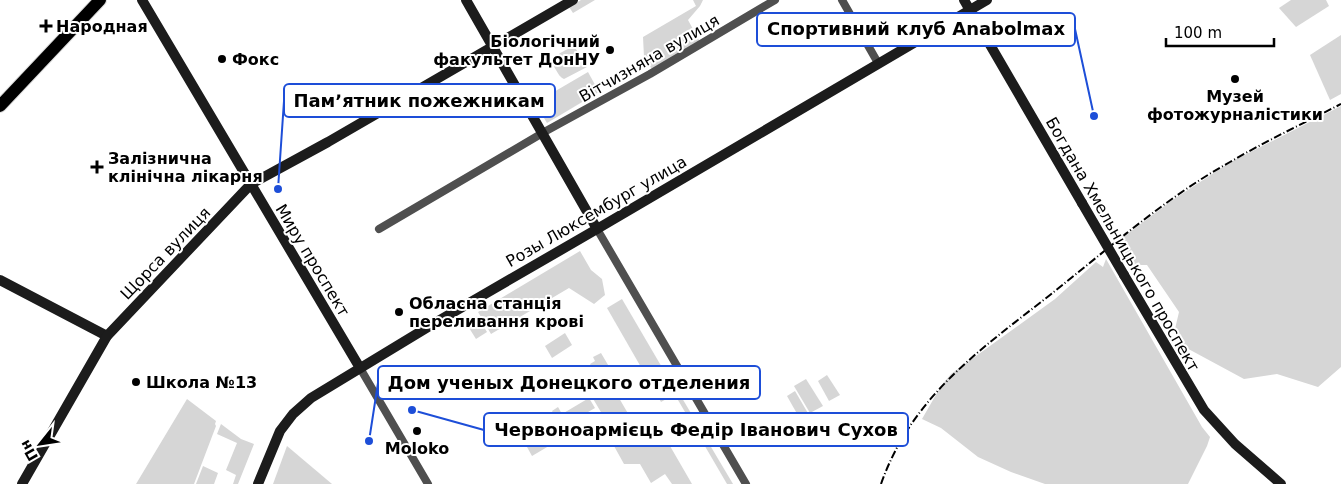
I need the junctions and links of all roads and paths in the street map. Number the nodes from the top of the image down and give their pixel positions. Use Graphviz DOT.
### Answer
graph roads {
  1 [pos="100,0"];
  2 [pos="142,0"];
  3 [pos="466,0"];
  4 [pos="573,0"];
  5 [pos="775,0"];
  6 [pos="842,0"];
  7 [pos="964,0"];
  8 [pos="987,0"];
  9 [pos="970,10"];
  10 [pos="492,47"];
  11 [pos="878,63"];
  12 [pos="0,106"];
  13 [pos="542,134"];
  14 [pos="251,184"];
  15 [pos="380,229"];
  16 [pos="597,229"];
  17 [pos="0,280"];
  18 [pos="106,336"];
  19 [pos="360,368"];
  20 [pos="22,484"];
  21 [pos="258,484"];
  22 [pos="428,484"];
  23 [pos="746,484"];
  24 [pos="1280,484"];
  1 -- 12 [label="main road"];
  2 -- 14 [label="street, Миру проспект"];
  3 -- 10 [label="street"];
  4 -- 10 [label="street, Щорса вулиця"];
  5 -- 13 [label="street, Вітчизняна вулиця"];
  6 -- 11 [label="street"];
  7 -- 9 [label="street, Богдана Хмельницького проспект"];
  8 -- 9 [label="street, Розы Люксембург улица"];
  9 -- 11 [label="street, Розы Люксембург улица"];
  9 -- 24 [label="street, Богдана Хмельницького проспект, bridge"];
  10 -- 13 [label="street"];
  10 -- 14 [label="street, Щорса вулиця"];
  11 -- 16 [label="street, Розы Люксембург улица"];
  13 -- 15 [label="street, Вітчизняна вулиця"];
  13 -- 16 [label="street"];
  14 -- 18 [label="street, Щорса вулиця"];
  14 -- 19 [label="street, Миру проспект"];
  16 -- 19 [label="street, Розы Люксембург улица"];
  16 -- 23 [label="street"];
  17 -- 18 [label="street"];
  18 -- 20 [label="street, Щорса вулиця"];
  19 -- 21 [label="street, Розы Люксембург улица"];
  19 -- 22 [label="street, Миру проспект"];
}
